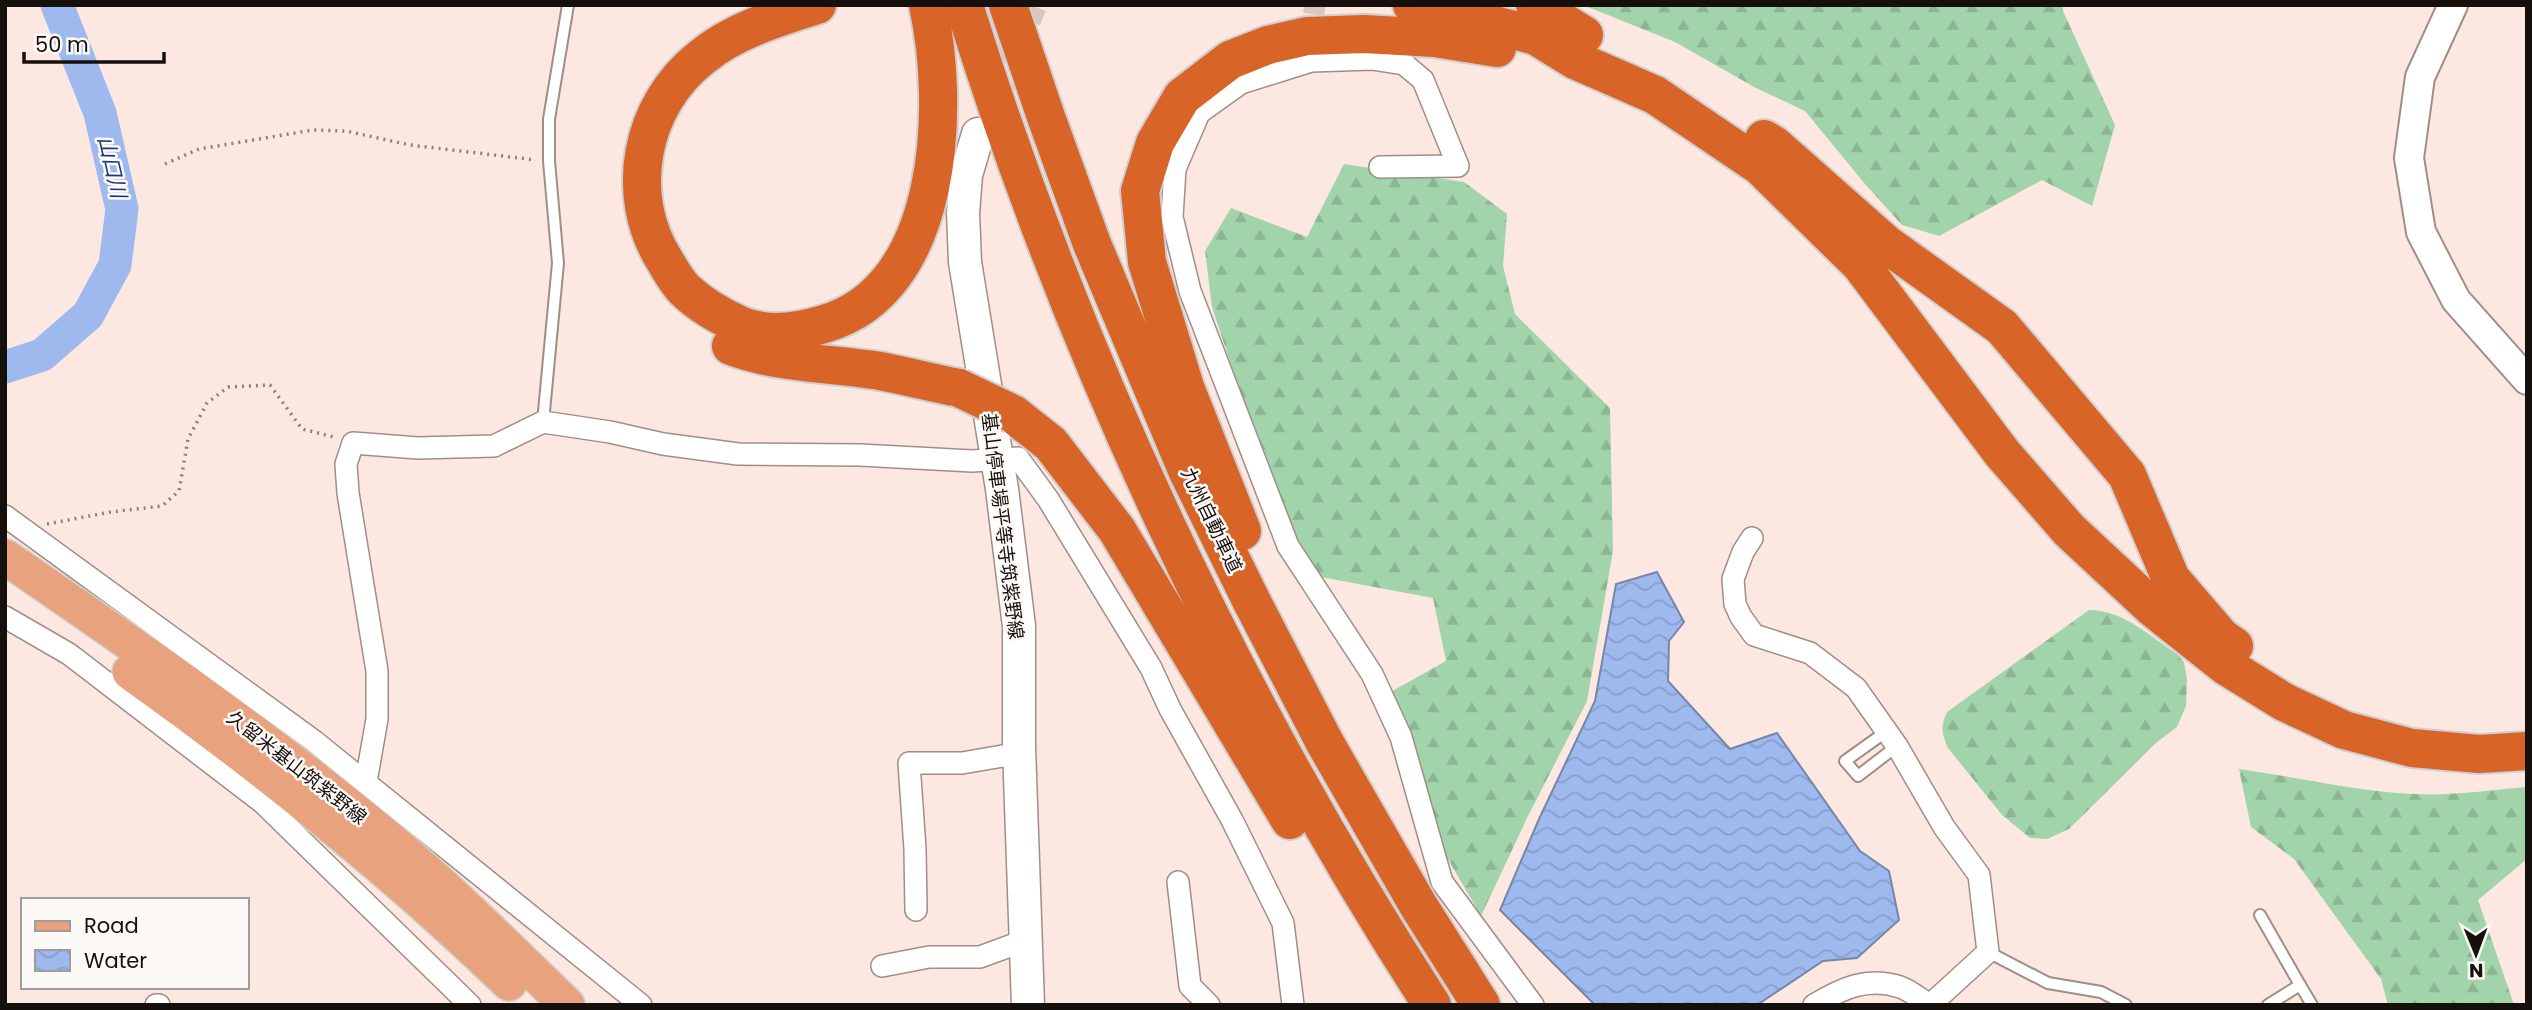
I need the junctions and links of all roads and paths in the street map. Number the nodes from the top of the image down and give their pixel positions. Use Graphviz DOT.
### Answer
graph roads {
  1 [pos="568,5"];
  2 [pos="744,5"];
  3 [pos="817,5"];
  4 [pos="928,5"];
  5 [pos="964,5"];
  6 [pos="1008,5"];
  7 [pos="1412,5"];
  8 [pos="1488,5"];
  9 [pos="1535,5"];
  10 [pos="2453,5"];
  11 [pos="1577,46"];
  12 [pos="978,134"];
  13 [pos="549,161"];
  14 [pos="165,164"];
  15 [pos="1380,167"];
  16 [pos="2527,380"];
  17 [pos="542,422"];
  18 [pos="353,443"];
  19 [pos="996,458"];
  20 [pos="11,534"];
  21 [pos="1752,538"];
  22 [pos="5,583"];
  23 [pos="5,617"];
  24 [pos="2527,732"];
  25 [pos="1325,743"];
  26 [pos="2527,751"];
  27 [pos="1020,753"];
  28 [pos="366,782"];
  29 [pos="1178,882"];
  30 [pos="916,911"];
  31 [pos="2260,915"];
  32 [pos="486,927"];
  33 [pos="1026,940"];
  34 [pos="1988,953"];
  35 [pos="882,966"];
  36 [pos="2300,985"];
  37 [pos="470,1005"];
  38 [pos="532,1005"];
  39 [pos="567,1005"];
  40 [pos="593,1005"];
  41 [pos="641,1005"];
  42 [pos="1028,1005"];
  43 [pos="1209,1005"];
  44 [pos="1293,1005"];
  45 [pos="1427,1005"];
  46 [pos="1432,1005"];
  47 [pos="1481,1005"];
  48 [pos="1533,1005"];
  49 [pos="1814,1005"];
  50 [pos="1929,1005"];
  51 [pos="2126,1005"];
  52 [pos="2268,1005"];
  53 [pos="2312,1005"];
  1 -- 13 [label="lane"];
  2 -- 45 [label="highway, bridge"];
  3 -- 4 [label="highway"];
  5 -- 46 [label="highway"];
  6 -- 25 [label="highway, 九州自動車道"];
  7 -- 11 [label="highway"];
  8 -- 11 [label="highway"];
  9 -- 11 [label="highway"];
  10 -- 16 [label="street"];
  11 -- 24 [label="highway"];
  11 -- 25 [label="highway"];
  11 -- 26 [label="highway"];
  12 -- 19 [label="main road, 基山停車場平等寺筑紫野線"];
  13 -- 14 [label="path"];
  13 -- 17 [label="lane"];
  15 -- 48 [label="street"];
  17 -- 18 [label="street"];
  17 -- 19 [label="street"];
  18 -- 20 [label="path"];
  18 -- 28 [label="street"];
  19 -- 27 [label="main road, 基山停車場平等寺筑紫野線"];
  19 -- 44 [label="street"];
  20 -- 28 [label="street"];
  20 -- 32 [label="main road, 久留米基山筑紫野線"];
  21 -- 34 [label="street"];
  22 -- 38 [label="main road, 久留米基山筑紫野線"];
  23 -- 37 [label="street"];
  25 -- 47 [label="highway, 九州自動車道"];
  27 -- 30 [label="street"];
  27 -- 33 [label="main road, 基山停車場平等寺筑紫野線"];
  28 -- 41 [label="street"];
  29 -- 43 [label="street"];
  31 -- 36 [label="lane"];
  32 -- 39 [label="main road, 久留米基山筑紫野線"];
  32 -- 40 [label="main road"];
  33 -- 35 [label="street"];
  33 -- 42 [label="main road, 基山停車場平等寺筑紫野線"];
  34 -- 50 [label="street"];
  34 -- 51 [label="lane"];
  36 -- 52 [label="lane"];
  36 -- 53 [label="lane"];
  49 -- 50 [label="street"];
}
